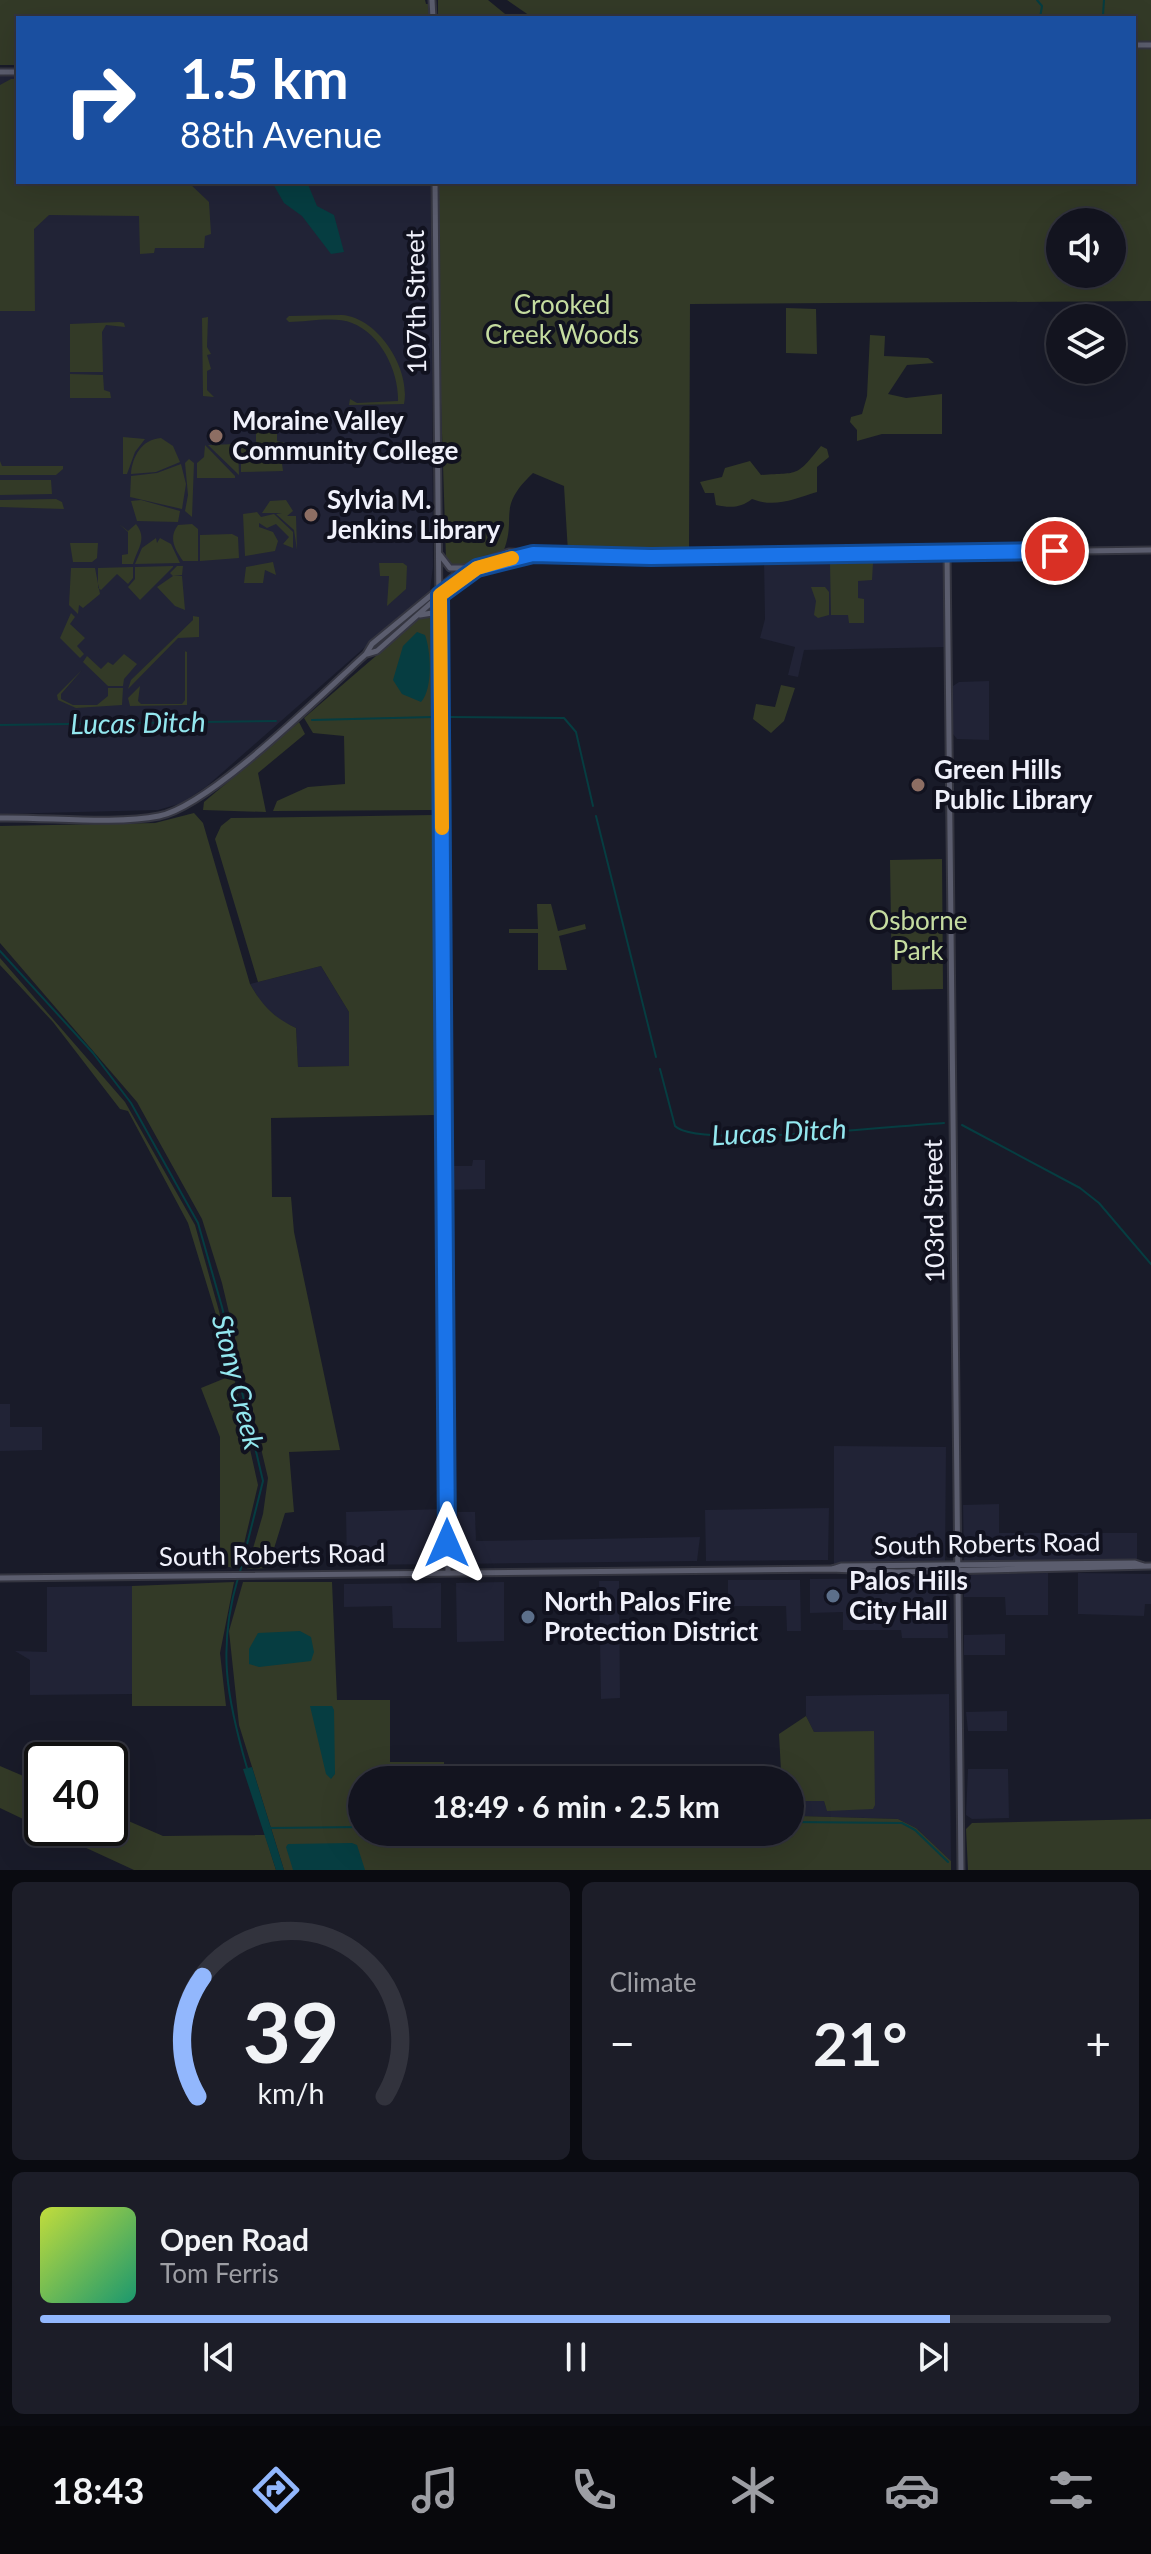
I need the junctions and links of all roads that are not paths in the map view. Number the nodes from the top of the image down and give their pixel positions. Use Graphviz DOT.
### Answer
graph roads {
  1 [pos="435,184"];
  2 [pos="1151,550"];
  3 [pos="439,552"];
  4 [pos="947,552"];
  5 [pos="533,554"];
  6 [pos="464,568"];
  7 [pos="440,592"];
  8 [pos="415,617"];
  9 [pos="441,629"];
  10 [pos="366,654"];
  11 [pos="0,818"];
  12 [pos="958,1564"];
  13 [pos="1147,1566"];
  14 [pos="831,1569"];
  15 [pos="958,1572"];
  16 [pos="448,1573"];
  17 [pos="0,1578"];
  18 [pos="961,1870"];
  1 -- 3 [label="street, 107th Street"];
  2 -- 4 [label="street"];
  3 -- 6 [label="street"];
  3 -- 7 [label="street, 107th Street"];
  4 -- 5 [label="street"];
  4 -- 12 [label="street, 103rd Street"];
  5 -- 6 [label="street"];
  5 -- 7 [label="street"];
  6 -- 7 [label="street"];
  7 -- 8 [label="street"];
  7 -- 9 [label="street, 107th Street"];
  7 -- 10 [label="street"];
  8 -- 9 [label="street"];
  8 -- 10 [label="street"];
  9 -- 16 [label="street, 107th Street"];
  10 -- 11 [label="street"];
  12 -- 13 [label="street, South Roberts Road"];
  12 -- 14 [label="street, South Roberts Road"];
  12 -- 15 [label="street, 103rd Street"];
  13 -- 15 [label="street, South Roberts Road"];
  14 -- 15 [label="street, South Roberts Road"];
  14 -- 16 [label="street, South Roberts Road"];
  15 -- 18 [label="street, 103rd Street"];
  16 -- 17 [label="street, South Roberts Road"];
}
